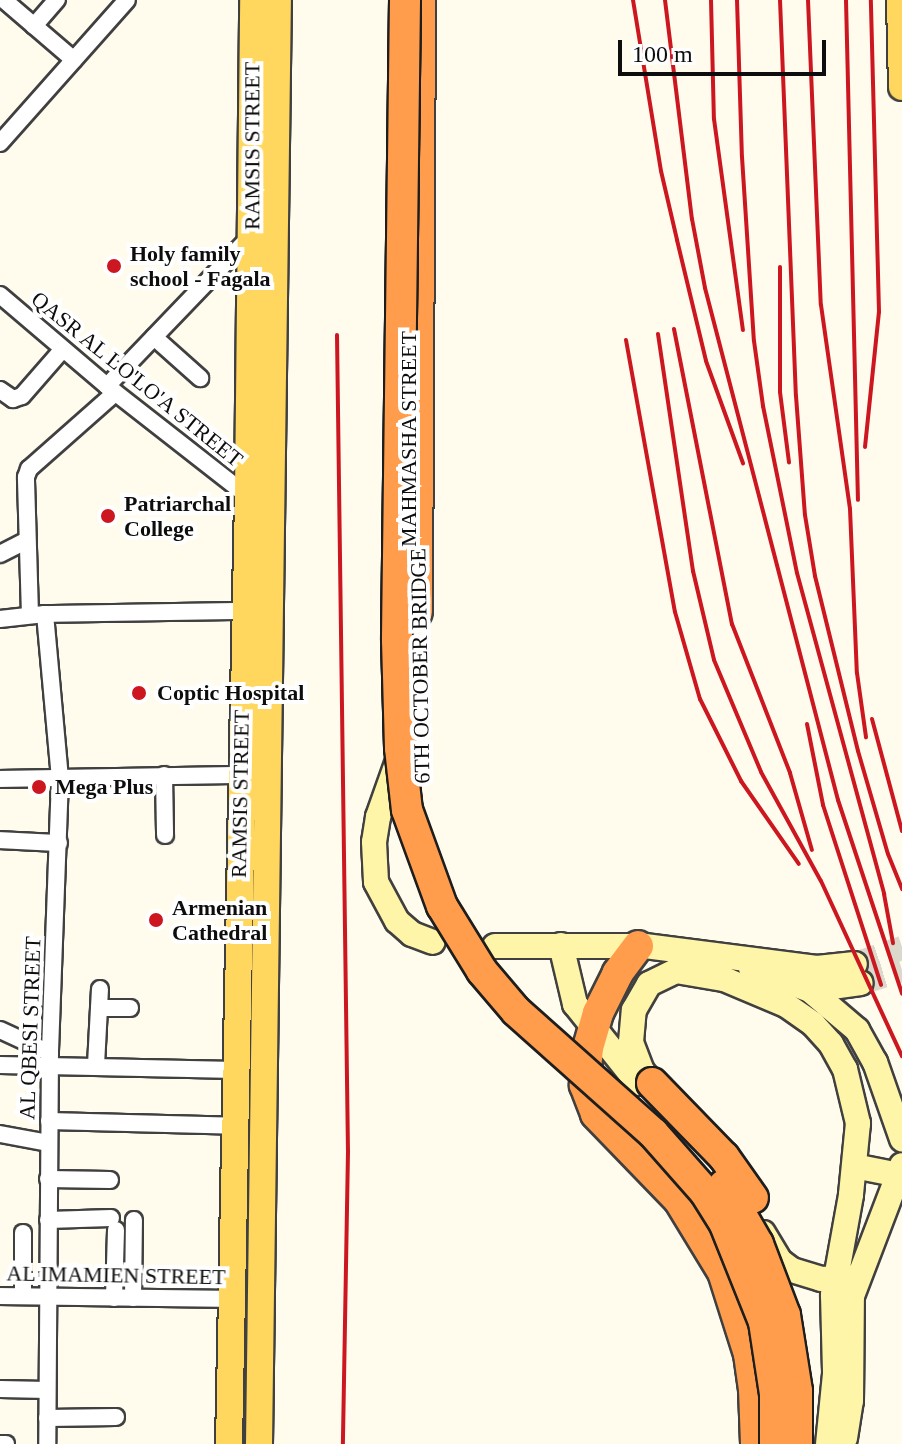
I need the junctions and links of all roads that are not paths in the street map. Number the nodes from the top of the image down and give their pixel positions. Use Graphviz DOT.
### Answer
graph roads {
  1 [pos="4,0"];
  2 [pos="57,0"];
  3 [pos="127,0"];
  4 [pos="253,0"];
  5 [pos="278,0"];
  6 [pos="405,0"];
  7 [pos="413,0"];
  8 [pos="420,0"];
  9 [pos="900,0"];
  10 [pos="34,26"];
  11 [pos="74,60"];
  12 [pos="902,87"];
  13 [pos="0,143"];
  14 [pos="252,235"];
  15 [pos="0,295"];
  16 [pos="154,337"];
  17 [pos="63,349"];
  18 [pos="200,378"];
  19 [pos="0,390"];
  20 [pos="111,390"];
  21 [pos="409,432"];
  22 [pos="248,496"];
  23 [pos="27,540"];
  24 [pos="0,554"];
  25 [pos="243,611"];
  26 [pos="38,614"];
  27 [pos="0,619"];
  28 [pos="164,775"];
  29 [pos="241,775"];
  30 [pos="60,778"];
  31 [pos="0,779"];
  32 [pos="165,835"];
  33 [pos="0,840"];
  34 [pos="59,843"];
  35 [pos="433,942"];
  36 [pos="561,945"];
  37 [pos="495,946"];
  38 [pos="638,946"];
  39 [pos="719,954"];
  40 [pos="100,989"];
  41 [pos="810,990"];
  42 [pos="99,1008"];
  43 [pos="130,1008"];
  44 [pos="0,1030"];
  45 [pos="592,1030"];
  46 [pos="50,1059"];
  47 [pos="0,1065"];
  48 [pos="96,1065"];
  49 [pos="236,1070"];
  50 [pos="652,1083"];
  51 [pos="49,1121"];
  52 [pos="235,1126"];
  53 [pos="0,1134"];
  54 [pos="902,1139"];
  55 [pos="49,1143"];
  56 [pos="854,1166"];
  57 [pos="901,1172"];
  58 [pos="48,1179"];
  59 [pos="110,1180"];
  60 [pos="48,1220"];
  61 [pos="134,1220"];
  62 [pos="23,1233"];
  63 [pos="846,1277"];
  64 [pos="0,1296"];
  65 [pos="23,1296"];
  66 [pos="46,1296"];
  67 [pos="114,1298"];
  68 [pos="133,1298"];
  69 [pos="231,1299"];
  70 [pos="0,1389"];
  71 [pos="47,1390"];
  72 [pos="116,1417"];
  73 [pos="47,1418"];
  74 [pos="47,1444"];
  75 [pos="229,1444"];
  76 [pos="259,1444"];
  77 [pos="756,1444"];
  78 [pos="775,1444"];
  79 [pos="784,1444"];
  80 [pos="797,1444"];
  81 [pos="815,1444"];
  82 [pos="828,1444"];
  83 [pos="843,1444"];
  1 -- 10 [label="street"];
  2 -- 10 [label="street"];
  3 -- 11 [label="street"];
  4 -- 14 [label="main road, RAMSIS STREET"];
  5 -- 76 [label="main road, RAMSIS STREET"];
  6 -- 78 [label="highway, 6TH OCTOBER BRIDGE, bridge"];
  7 -- 21 [label="main road, MAHMASHA STREET"];
  8 -- 80 [label="highway, 6TH OCTOBER BRIDGE, bridge"];
  9 -- 12 [label="main road"];
  10 -- 11 [label="street"];
  11 -- 13 [label="street"];
  14 -- 16 [label="street, AL QBESI STREET"];
  14 -- 22 [label="main road, RAMSIS STREET"];
  15 -- 17 [label="street, QASR AL LO'LO'A STREET"];
  16 -- 18 [label="street"];
  16 -- 20 [label="street, AL QBESI STREET"];
  17 -- 19 [label="street"];
  17 -- 20 [label="street, QASR AL LO'LO'A STREET"];
  20 -- 22 [label="street, QASR AL LO'LO'A STREET"];
  20 -- 23 [label="street, AL QBESI STREET"];
  21 -- 35 [label="main road, MAHMASHA STREET"];
  21 -- 79 [label="highway, bridge"];
  22 -- 25 [label="main road, RAMSIS STREET"];
  23 -- 24 [label="street"];
  23 -- 26 [label="street, AL QBESI STREET"];
  25 -- 26 [label="street"];
  25 -- 29 [label="main road, RAMSIS STREET"];
  26 -- 27 [label="street"];
  26 -- 30 [label="street, AL QBESI STREET"];
  28 -- 29 [label="street"];
  28 -- 30 [label="street"];
  28 -- 32 [label="street"];
  29 -- 49 [label="main road, RAMSIS STREET"];
  30 -- 31 [label="street"];
  30 -- 34 [label="street, AL QBESI STREET"];
  33 -- 34 [label="street"];
  34 -- 46 [label="street, AL QBESI STREET"];
  36 -- 37 [label="main road"];
  36 -- 38 [label="main road"];
  36 -- 45 [label="main road"];
  38 -- 39 [label="main road"];
  38 -- 45 [label="highway"];
  39 -- 41 [label="main road"];
  39 -- 41 [label="main road"];
  40 -- 42 [label="street"];
  41 -- 54 [label="main road"];
  42 -- 43 [label="street"];
  42 -- 48 [label="street"];
  44 -- 46 [label="street"];
  45 -- 63 [label="main road"];
  45 -- 77 [label="highway"];
  46 -- 47 [label="street"];
  46 -- 48 [label="street"];
  46 -- 51 [label="street, AL QBESI STREET"];
  48 -- 49 [label="street"];
  49 -- 52 [label="main road, RAMSIS STREET"];
  50 -- 56 [label="main road"];
  50 -- 81 [label="highway, bridge"];
  51 -- 52 [label="street"];
  51 -- 55 [label="street, AL QBESI STREET"];
  52 -- 69 [label="main road, RAMSIS STREET"];
  53 -- 55 [label="street"];
  55 -- 58 [label="street, AL QBESI STREET"];
  56 -- 57 [label="main road"];
  56 -- 63 [label="main road"];
  57 -- 63 [label="main road"];
  58 -- 59 [label="street"];
  58 -- 60 [label="street, AL QBESI STREET"];
  60 -- 66 [label="street, AL QBESI STREET"];
  60 -- 67 [label="street"];
  61 -- 68 [label="street"];
  62 -- 65 [label="street"];
  63 -- 82 [label="main road"];
  63 -- 83 [label="main road"];
  64 -- 65 [label="street, AL IMAMIEN STREET"];
  65 -- 66 [label="street, AL IMAMIEN STREET"];
  66 -- 67 [label="street, AL IMAMIEN STREET"];
  66 -- 71 [label="street, AL QBESI STREET"];
  67 -- 68 [label="street, AL IMAMIEN STREET"];
  68 -- 69 [label="street, AL IMAMIEN STREET"];
  69 -- 75 [label="main road, RAMSIS STREET"];
  70 -- 71 [label="street"];
  71 -- 73 [label="street, AL QBESI STREET"];
  72 -- 73 [label="street"];
  73 -- 74 [label="street, AL QBESI STREET"];
}
